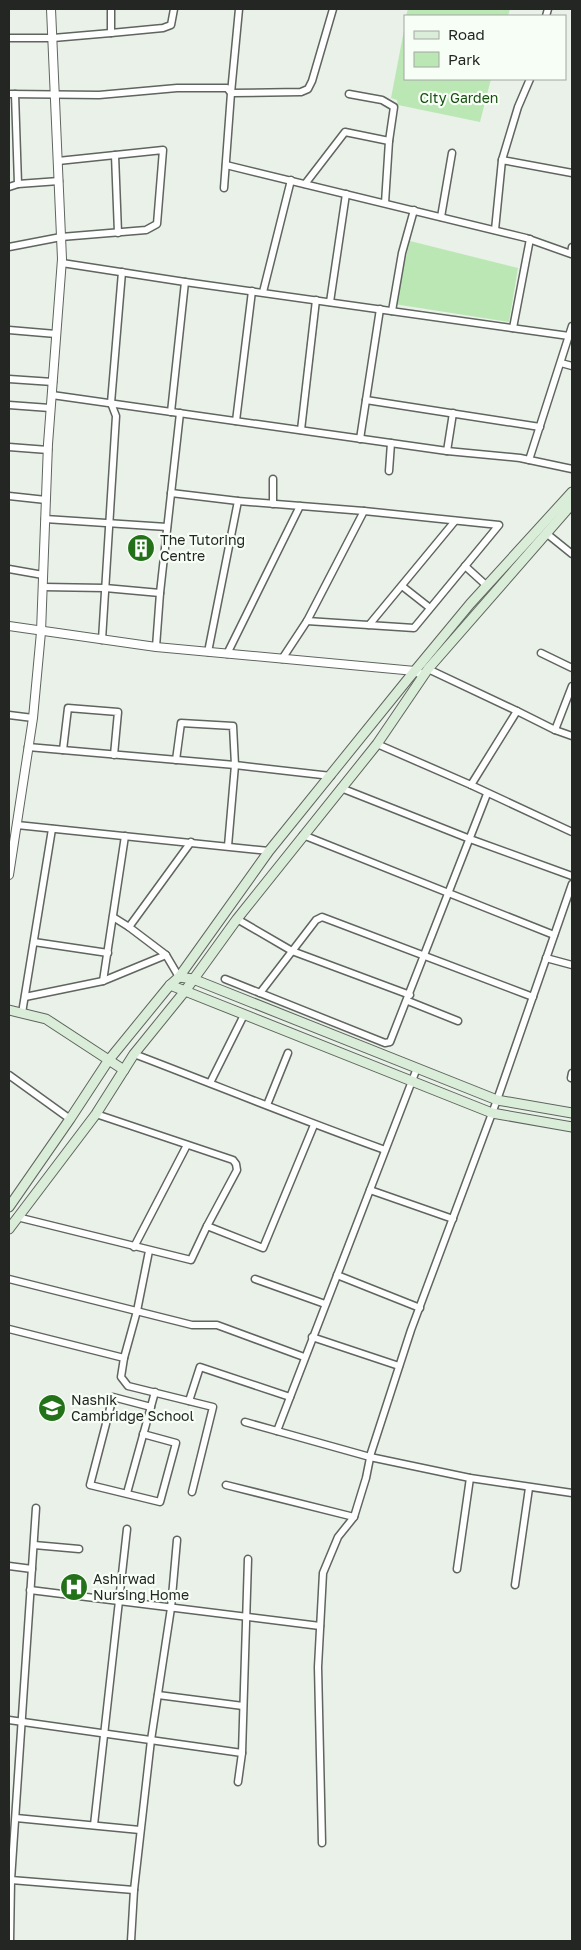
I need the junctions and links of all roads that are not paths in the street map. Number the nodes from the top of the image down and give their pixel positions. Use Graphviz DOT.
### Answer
graph roads {
  1 [pos="51,9"];
  2 [pos="111,9"];
  3 [pos="174,9"];
  4 [pos="239,9"];
  5 [pos="333,9"];
  6 [pos="111,33"];
  7 [pos="9,38"];
  8 [pos="53,38"];
  9 [pos="530,80"];
  10 [pos="232,93"];
  11 [pos="12,94"];
  12 [pos="55,94"];
  13 [pos="349,94"];
  14 [pos="389,141"];
  15 [pos="452,153"];
  16 [pos="115,155"];
  17 [pos="502,160"];
  18 [pos="58,161"];
  19 [pos="226,165"];
  20 [pos="572,173"];
  21 [pos="291,180"];
  22 [pos="59,181"];
  23 [pos="18,184"];
  24 [pos="306,184"];
  25 [pos="9,187"];
  26 [pos="224,188"];
  27 [pos="346,194"];
  28 [pos="385,203"];
  29 [pos="414,210"];
  30 [pos="441,217"];
  31 [pos="495,230"];
  32 [pos="118,233"];
  33 [pos="61,238"];
  34 [pos="530,239"];
  35 [pos="9,247"];
  36 [pos="572,247"];
  37 [pos="62,263"];
  38 [pos="122,272"];
  39 [pos="185,282"];
  40 [pos="252,290"];
  41 [pos="263,292"];
  42 [pos="316,300"];
  43 [pos="330,302"];
  44 [pos="380,309"];
  45 [pos="392,311"];
  46 [pos="572,326"];
  47 [pos="512,328"];
  48 [pos="9,330"];
  49 [pos="56,334"];
  50 [pos="569,336"];
  51 [pos="561,363"];
  52 [pos="572,366"];
  53 [pos="9,379"];
  54 [pos="53,382"];
  55 [pos="52,395"];
  56 [pos="366,400"];
  57 [pos="111,403"];
  58 [pos="9,405"];
  59 [pos="50,408"];
  60 [pos="171,412"];
  61 [pos="180,413"];
  62 [pos="452,413"];
  63 [pos="236,421"];
  64 [pos="540,427"];
  65 [pos="301,430"];
  66 [pos="360,439"];
  67 [pos="391,443"];
  68 [pos="9,447"];
  69 [pos="48,450"];
  70 [pos="448,452"];
  71 [pos="529,460"];
  72 [pos="572,469"];
  73 [pos="389,471"];
  74 [pos="273,479"];
  75 [pos="572,492"];
  76 [pos="171,493"];
  77 [pos="9,496"];
  78 [pos="46,500"];
  79 [pos="238,501"];
  80 [pos="273,504"];
  81 [pos="572,504"];
  82 [pos="300,506"];
  83 [pos="364,511"];
  84 [pos="45,519"];
  85 [pos="455,521"];
  86 [pos="108,523"];
  87 [pos="167,527"];
  88 [pos="546,533"];
  89 [pos="572,554"];
  90 [pos="465,566"];
  91 [pos="9,569"];
  92 [pos="43,575"];
  93 [pos="43,586"];
  94 [pos="402,586"];
  95 [pos="487,586"];
  96 [pos="104,588"];
  97 [pos="160,593"];
  98 [pos="430,608"];
  99 [pos="307,621"];
  100 [pos="369,625"];
  101 [pos="9,626"];
  102 [pos="41,632"];
  103 [pos="102,640"];
  104 [pos="156,647"];
  105 [pos="208,652"];
  106 [pos="541,653"];
  107 [pos="227,654"];
  108 [pos="282,659"];
  109 [pos="572,668"];
  110 [pos="415,671"];
  111 [pos="426,672"];
  112 [pos="572,686"];
  113 [pos="517,711"];
  114 [pos="9,715"];
  115 [pos="33,718"];
  116 [pos="555,730"];
  117 [pos="572,736"];
  118 [pos="377,744"];
  119 [pos="28,746"];
  120 [pos="63,750"];
  121 [pos="114,754"];
  122 [pos="176,760"];
  123 [pos="235,764"];
  124 [pos="331,776"];
  125 [pos="471,785"];
  126 [pos="341,788"];
  127 [pos="487,794"];
  128 [pos="17,825"];
  129 [pos="52,829"];
  130 [pos="572,832"];
  131 [pos="303,835"];
  132 [pos="125,836"];
  133 [pos="470,839"];
  134 [pos="191,842"];
  135 [pos="228,846"];
  136 [pos="269,851"];
  137 [pos="9,874"];
  138 [pos="572,876"];
  139 [pos="572,884"];
  140 [pos="449,893"];
  141 [pos="113,917"];
  142 [pos="237,919"];
  143 [pos="129,927"];
  144 [pos="554,935"];
  145 [pos="34,942"];
  146 [pos="292,951"];
  147 [pos="108,953"];
  148 [pos="166,955"];
  149 [pos="425,956"];
  150 [pos="546,958"];
  151 [pos="572,965"];
  152 [pos="179,977"];
  153 [pos="193,979"];
  154 [pos="225,979"];
  155 [pos="103,981"];
  156 [pos="170,985"];
  157 [pos="185,991"];
  158 [pos="260,993"];
  159 [pos="24,997"];
  160 [pos="533,997"];
  161 [pos="409,998"];
  162 [pos="9,1010"];
  163 [pos="22,1012"];
  164 [pos="244,1015"];
  165 [pos="458,1021"];
  166 [pos="288,1053"];
  167 [pos="134,1054"];
  168 [pos="108,1061"];
  169 [pos="417,1068"];
  170 [pos="124,1070"];
  171 [pos="9,1076"];
  172 [pos="210,1082"];
  173 [pos="412,1082"];
  174 [pos="497,1100"];
  175 [pos="268,1105"];
  176 [pos="492,1113"];
  177 [pos="96,1114"];
  178 [pos="572,1114"];
  179 [pos="70,1119"];
  180 [pos="314,1125"];
  181 [pos="572,1127"];
  182 [pos="188,1145"];
  183 [pos="385,1150"];
  184 [pos="370,1190"];
  185 [pos="9,1207"];
  186 [pos="17,1216"];
  187 [pos="453,1219"];
  188 [pos="207,1226"];
  189 [pos="9,1229"];
  190 [pos="134,1247"];
  191 [pos="149,1251"];
  192 [pos="337,1275"];
  193 [pos="9,1279"];
  194 [pos="255,1279"];
  195 [pos="325,1304"];
  196 [pos="420,1308"];
  197 [pos="137,1311"];
  198 [pos="9,1329"];
  199 [pos="312,1337"];
  200 [pos="304,1357"];
  201 [pos="124,1358"];
  202 [pos="400,1366"];
  203 [pos="155,1392"];
  204 [pos="290,1396"];
  205 [pos="189,1401"];
  206 [pos="151,1407"];
  207 [pos="245,1422"];
  208 [pos="277,1431"];
  209 [pos="143,1434"];
  210 [pos="370,1457"];
  211 [pos="470,1478"];
  212 [pos="226,1484"];
  213 [pos="528,1488"];
  214 [pos="192,1492"];
  215 [pos="572,1493"];
  216 [pos="127,1494"];
  217 [pos="36,1508"];
  218 [pos="354,1517"];
  219 [pos="127,1529"];
  220 [pos="177,1540"];
  221 [pos="34,1545"];
  222 [pos="79,1549"];
  223 [pos="248,1559"];
  224 [pos="9,1566"];
  225 [pos="32,1569"];
  226 [pos="457,1569"];
  227 [pos="515,1585"];
  228 [pos="30,1590"];
  229 [pos="119,1601"];
  230 [pos="171,1608"];
  231 [pos="246,1617"];
  232 [pos="320,1626"];
  233 [pos="158,1695"];
  234 [pos="243,1706"];
  235 [pos="9,1720"];
  236 [pos="22,1722"];
  237 [pos="104,1734"];
  238 [pos="151,1740"];
  239 [pos="242,1754"];
  240 [pos="238,1782"];
  241 [pos="16,1818"];
  242 [pos="94,1825"];
  243 [pos="140,1830"];
  244 [pos="322,1842"];
  245 [pos="11,1880"];
  246 [pos="134,1890"];
  247 [pos="10,1941"];
  248 [pos="131,1941"];
  1 -- 8 [label="street"];
  2 -- 6 [label="street"];
  3 -- 6 [label="street"];
  4 -- 10 [label="street"];
  5 -- 10 [label="street"];
  6 -- 8 [label="street"];
  7 -- 8 [label="street"];
  8 -- 12 [label="street"];
  9 -- 17 [label="street"];
  10 -- 12 [label="street"];
  10 -- 19 [label="street"];
  11 -- 12 [label="street"];
  11 -- 23 [label="street"];
  12 -- 18 [label="street"];
  13 -- 14 [label="street"];
  14 -- 24 [label="street"];
  14 -- 28 [label="street"];
  15 -- 30 [label="street"];
  16 -- 18 [label="street"];
  16 -- 32 [label="street"];
  16 -- 32 [label="street"];
  17 -- 20 [label="street"];
  17 -- 31 [label="street"];
  18 -- 22 [label="street"];
  19 -- 21 [label="street"];
  19 -- 26 [label="street"];
  21 -- 24 [label="street"];
  21 -- 41 [label="street"];
  22 -- 23 [label="street"];
  22 -- 33 [label="street"];
  23 -- 25 [label="street"];
  24 -- 27 [label="street"];
  27 -- 28 [label="street"];
  27 -- 43 [label="street"];
  28 -- 29 [label="street"];
  29 -- 30 [label="street"];
  29 -- 45 [label="street"];
  30 -- 31 [label="street"];
  31 -- 34 [label="street"];
  32 -- 33 [label="street"];
  33 -- 35 [label="street"];
  33 -- 37 [label="street"];
  34 -- 36 [label="street"];
  34 -- 47 [label="street"];
  37 -- 38 [label="street"];
  37 -- 49 [label="street"];
  38 -- 39 [label="street"];
  38 -- 57 [label="street"];
  39 -- 40 [label="street"];
  39 -- 60 [label="street"];
  40 -- 41 [label="street"];
  40 -- 63 [label="street"];
  41 -- 42 [label="street"];
  42 -- 43 [label="street"];
  42 -- 65 [label="street"];
  43 -- 44 [label="street"];
  44 -- 45 [label="street"];
  44 -- 56 [label="street"];
  45 -- 47 [label="street"];
  46 -- 50 [label="street"];
  47 -- 50 [label="street"];
  48 -- 49 [label="street"];
  49 -- 54 [label="street"];
  50 -- 51 [label="street"];
  51 -- 52 [label="street"];
  51 -- 64 [label="street"];
  53 -- 54 [label="street"];
  54 -- 55 [label="street"];
  55 -- 57 [label="street"];
  55 -- 59 [label="street"];
  56 -- 62 [label="street"];
  56 -- 66 [label="street"];
  57 -- 60 [label="street"];
  57 -- 86 [label="street"];
  58 -- 59 [label="street"];
  59 -- 69 [label="street"];
  60 -- 61 [label="street"];
  61 -- 63 [label="street"];
  61 -- 76 [label="street"];
  62 -- 64 [label="street"];
  62 -- 70 [label="street"];
  63 -- 65 [label="street"];
  64 -- 71 [label="street"];
  65 -- 66 [label="street"];
  66 -- 67 [label="street"];
  67 -- 70 [label="street"];
  67 -- 73 [label="street"];
  68 -- 69 [label="street"];
  69 -- 78 [label="street"];
  70 -- 71 [label="street"];
  71 -- 72 [label="street"];
  74 -- 80 [label="street"];
  75 -- 95 [label="main road"];
  76 -- 79 [label="street"];
  76 -- 87 [label="street"];
  77 -- 78 [label="street"];
  78 -- 84 [label="street"];
  79 -- 80 [label="street"];
  79 -- 105 [label="street"];
  80 -- 82 [label="street"];
  81 -- 88 [label="main road"];
  82 -- 83 [label="street"];
  82 -- 107 [label="street"];
  83 -- 85 [label="street"];
  83 -- 99 [label="street"];
  84 -- 86 [label="street"];
  84 -- 92 [label="street"];
  85 -- 90 [label="street"];
  85 -- 94 [label="street"];
  86 -- 87 [label="street"];
  86 -- 96 [label="street"];
  87 -- 97 [label="street"];
  88 -- 89 [label="street"];
  88 -- 111 [label="main road"];
  90 -- 95 [label="street"];
  90 -- 98 [label="street"];
  91 -- 92 [label="street"];
  92 -- 93 [label="street"];
  93 -- 96 [label="street"];
  93 -- 102 [label="street"];
  94 -- 98 [label="street"];
  94 -- 100 [label="street"];
  95 -- 110 [label="main road"];
  96 -- 97 [label="street"];
  96 -- 103 [label="street"];
  97 -- 104 [label="street"];
  98 -- 100 [label="street"];
  99 -- 100 [label="street"];
  99 -- 108 [label="street"];
  101 -- 102 [label="street"];
  102 -- 103 [label="street"];
  102 -- 115 [label="street"];
  103 -- 104 [label="street"];
  104 -- 105 [label="street"];
  105 -- 107 [label="street"];
  106 -- 109 [label="street"];
  107 -- 108 [label="street"];
  108 -- 110 [label="street"];
  110 -- 111 [label="street"];
  110 -- 124 [label="main road"];
  111 -- 113 [label="street"];
  111 -- 118 [label="main road"];
  112 -- 116 [label="street"];
  113 -- 116 [label="street"];
  113 -- 125 [label="street"];
  114 -- 115 [label="street"];
  115 -- 119 [label="street"];
  116 -- 117 [label="street"];
  118 -- 125 [label="street"];
  118 -- 126 [label="main road"];
  119 -- 120 [label="street"];
  119 -- 128 [label="street"];
  120 -- 121 [label="street"];
  120 -- 121 [label="street"];
  121 -- 122 [label="street"];
  122 -- 123 [label="street"];
  122 -- 123 [label="street"];
  123 -- 124 [label="street"];
  123 -- 135 [label="street"];
  124 -- 136 [label="main road"];
  125 -- 127 [label="street"];
  126 -- 131 [label="main road"];
  126 -- 133 [label="street"];
  127 -- 130 [label="street"];
  127 -- 133 [label="street"];
  128 -- 129 [label="street"];
  128 -- 137 [label="street"];
  129 -- 132 [label="street"];
  129 -- 145 [label="street"];
  131 -- 140 [label="street"];
  131 -- 142 [label="main road"];
  132 -- 134 [label="street"];
  132 -- 141 [label="street"];
  133 -- 138 [label="street"];
  133 -- 140 [label="street"];
  134 -- 135 [label="street"];
  134 -- 143 [label="street"];
  135 -- 136 [label="street"];
  136 -- 152 [label="main road"];
  139 -- 144 [label="street"];
  140 -- 144 [label="street"];
  140 -- 149 [label="street"];
  141 -- 143 [label="street"];
  141 -- 147 [label="street"];
  142 -- 146 [label="street"];
  142 -- 153 [label="main road"];
  143 -- 148 [label="street"];
  144 -- 150 [label="street"];
  145 -- 147 [label="street"];
  145 -- 159 [label="street"];
  146 -- 149 [label="street"];
  146 -- 158 [label="street"];
  146 -- 161 [label="street"];
  147 -- 155 [label="street"];
  148 -- 152 [label="street"];
  148 -- 155 [label="street"];
  149 -- 160 [label="street"];
  149 -- 161 [label="street"];
  150 -- 151 [label="street"];
  150 -- 160 [label="street"];
  152 -- 153 [label="main road"];
  152 -- 156 [label="main road"];
  153 -- 157 [label="main road"];
  153 -- 169 [label="main road"];
  154 -- 158 [label="street"];
  155 -- 159 [label="street"];
  156 -- 157 [label="main road"];
  156 -- 168 [label="main road"];
  157 -- 164 [label="main road"];
  157 -- 167 [label="main road"];
  158 -- 161 [label="street"];
  159 -- 163 [label="street"];
  160 -- 174 [label="street"];
  161 -- 165 [label="street"];
  162 -- 163 [label="main road"];
  163 -- 168 [label="main road"];
  164 -- 172 [label="street"];
  164 -- 173 [label="main road"];
  166 -- 175 [label="street"];
  167 -- 170 [label="main road"];
  167 -- 172 [label="street"];
  168 -- 170 [label="main road"];
  168 -- 179 [label="main road"];
  169 -- 173 [label="street"];
  169 -- 174 [label="main road"];
  170 -- 177 [label="main road"];
  171 -- 179 [label="street"];
  172 -- 175 [label="street"];
  173 -- 176 [label="main road"];
  173 -- 183 [label="street"];
  174 -- 176 [label="street"];
  174 -- 178 [label="main road"];
  175 -- 180 [label="street"];
  176 -- 181 [label="main road"];
  176 -- 187 [label="street"];
  177 -- 182 [label="street"];
  177 -- 186 [label="main road"];
  179 -- 185 [label="main road"];
  180 -- 183 [label="street"];
  180 -- 188 [label="street"];
  182 -- 188 [label="street"];
  182 -- 190 [label="street"];
  183 -- 184 [label="street"];
  184 -- 187 [label="street"];
  184 -- 192 [label="street"];
  186 -- 189 [label="main road"];
  186 -- 190 [label="street"];
  187 -- 196 [label="street"];
  188 -- 191 [label="street"];
  190 -- 191 [label="street"];
  191 -- 197 [label="street"];
  192 -- 195 [label="street"];
  192 -- 196 [label="street"];
  193 -- 197 [label="street"];
  194 -- 195 [label="street"];
  195 -- 199 [label="street"];
  196 -- 202 [label="street"];
  197 -- 200 [label="street"];
  197 -- 201 [label="street"];
  198 -- 201 [label="street"];
  199 -- 200 [label="street"];
  199 -- 202 [label="street"];
  200 -- 204 [label="street"];
  201 -- 203 [label="street"];
  202 -- 210 [label="street"];
  203 -- 205 [label="street"];
  203 -- 206 [label="street"];
  204 -- 205 [label="street"];
  204 -- 208 [label="street"];
  205 -- 214 [label="street"];
  206 -- 209 [label="street"];
  206 -- 216 [label="street"];
  207 -- 208 [label="street"];
  208 -- 210 [label="street"];
  209 -- 216 [label="street"];
  209 -- 216 [label="street"];
  210 -- 211 [label="street"];
  210 -- 218 [label="street"];
  211 -- 213 [label="street"];
  211 -- 226 [label="street"];
  212 -- 218 [label="street"];
  213 -- 215 [label="street"];
  213 -- 227 [label="street"];
  217 -- 221 [label="street"];
  218 -- 232 [label="street"];
  219 -- 229 [label="street"];
  220 -- 230 [label="street"];
  221 -- 222 [label="street"];
  221 -- 225 [label="street"];
  223 -- 231 [label="street"];
  224 -- 225 [label="street"];
  225 -- 228 [label="street"];
  228 -- 229 [label="street"];
  228 -- 236 [label="street"];
  229 -- 230 [label="street"];
  229 -- 237 [label="street"];
  230 -- 231 [label="street"];
  230 -- 233 [label="street"];
  231 -- 232 [label="street"];
  231 -- 234 [label="street"];
  232 -- 244 [label="street"];
  233 -- 234 [label="street"];
  233 -- 238 [label="street"];
  234 -- 239 [label="street"];
  235 -- 236 [label="street"];
  236 -- 237 [label="street"];
  236 -- 241 [label="street"];
  237 -- 238 [label="street"];
  237 -- 242 [label="street"];
  238 -- 239 [label="street"];
  238 -- 243 [label="street"];
  239 -- 240 [label="street"];
  241 -- 242 [label="street"];
  241 -- 245 [label="street"];
  242 -- 243 [label="street"];
  243 -- 246 [label="street"];
  245 -- 246 [label="street"];
  245 -- 247 [label="street"];
  246 -- 248 [label="street"];
}
